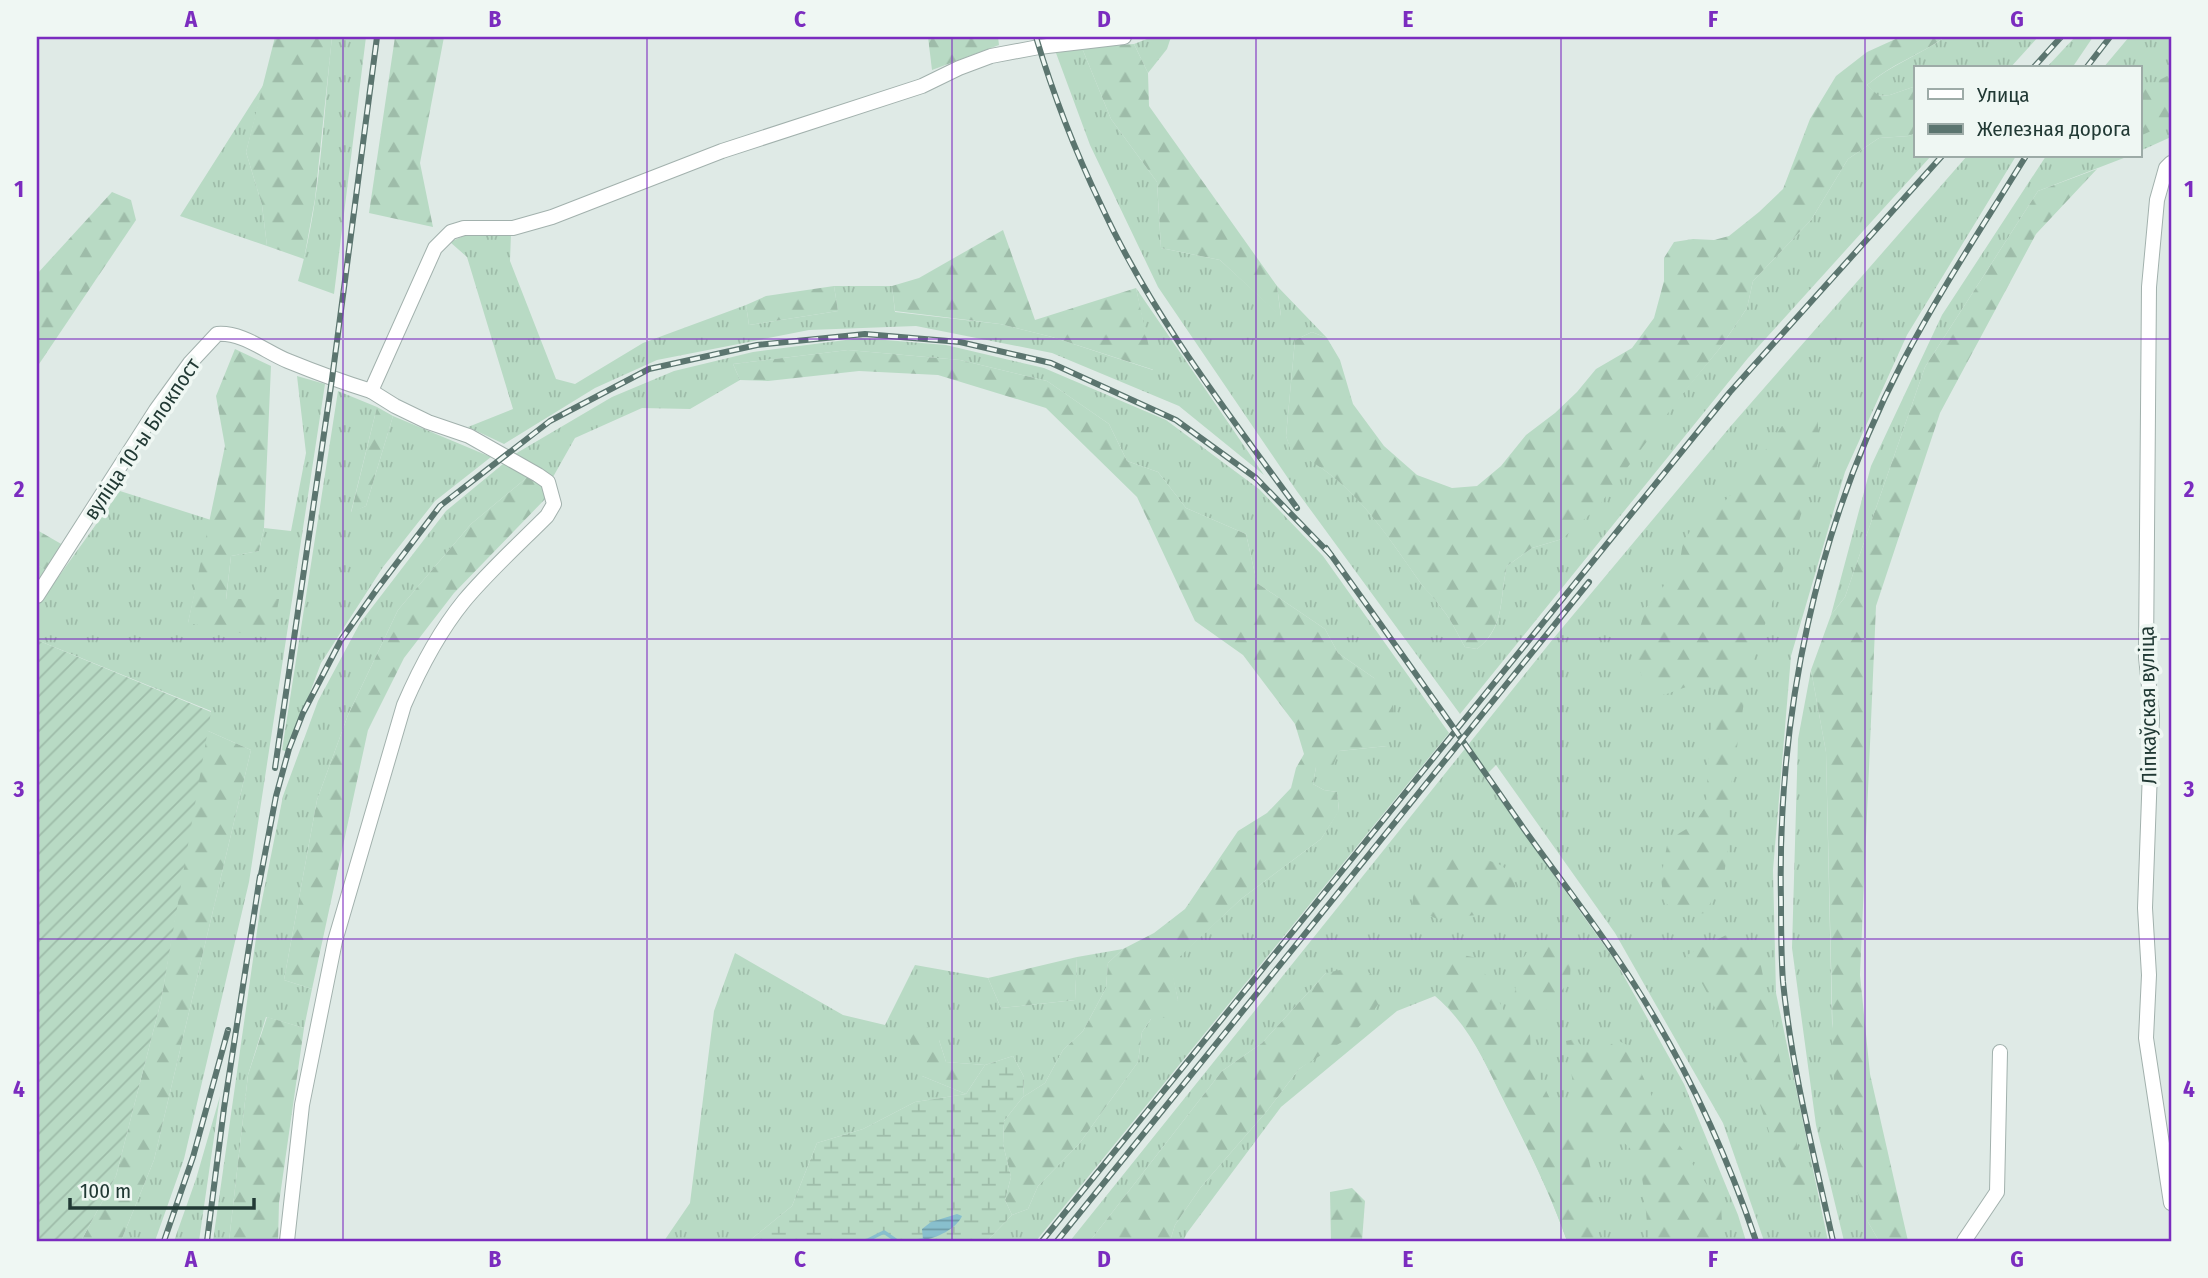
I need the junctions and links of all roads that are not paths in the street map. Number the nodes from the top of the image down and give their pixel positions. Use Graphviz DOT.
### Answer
graph roads {
  1 [pos="1124,37"];
  2 [pos="2171,163"];
  3 [pos="371,391"];
  4 [pos="37,596"];
  5 [pos="2000,1052"];
  6 [pos="2171,1203"];
  7 [pos="287,1241"];
  8 [pos="1964,1241"];
  1 -- 3 [label="street"];
  2 -- 6 [label="street, Ліпкаўская вуліца"];
  3 -- 4 [label="street, вуліца 10-ы Блокпост"];
  3 -- 7 [label="street"];
  5 -- 8 [label="street"];
}
